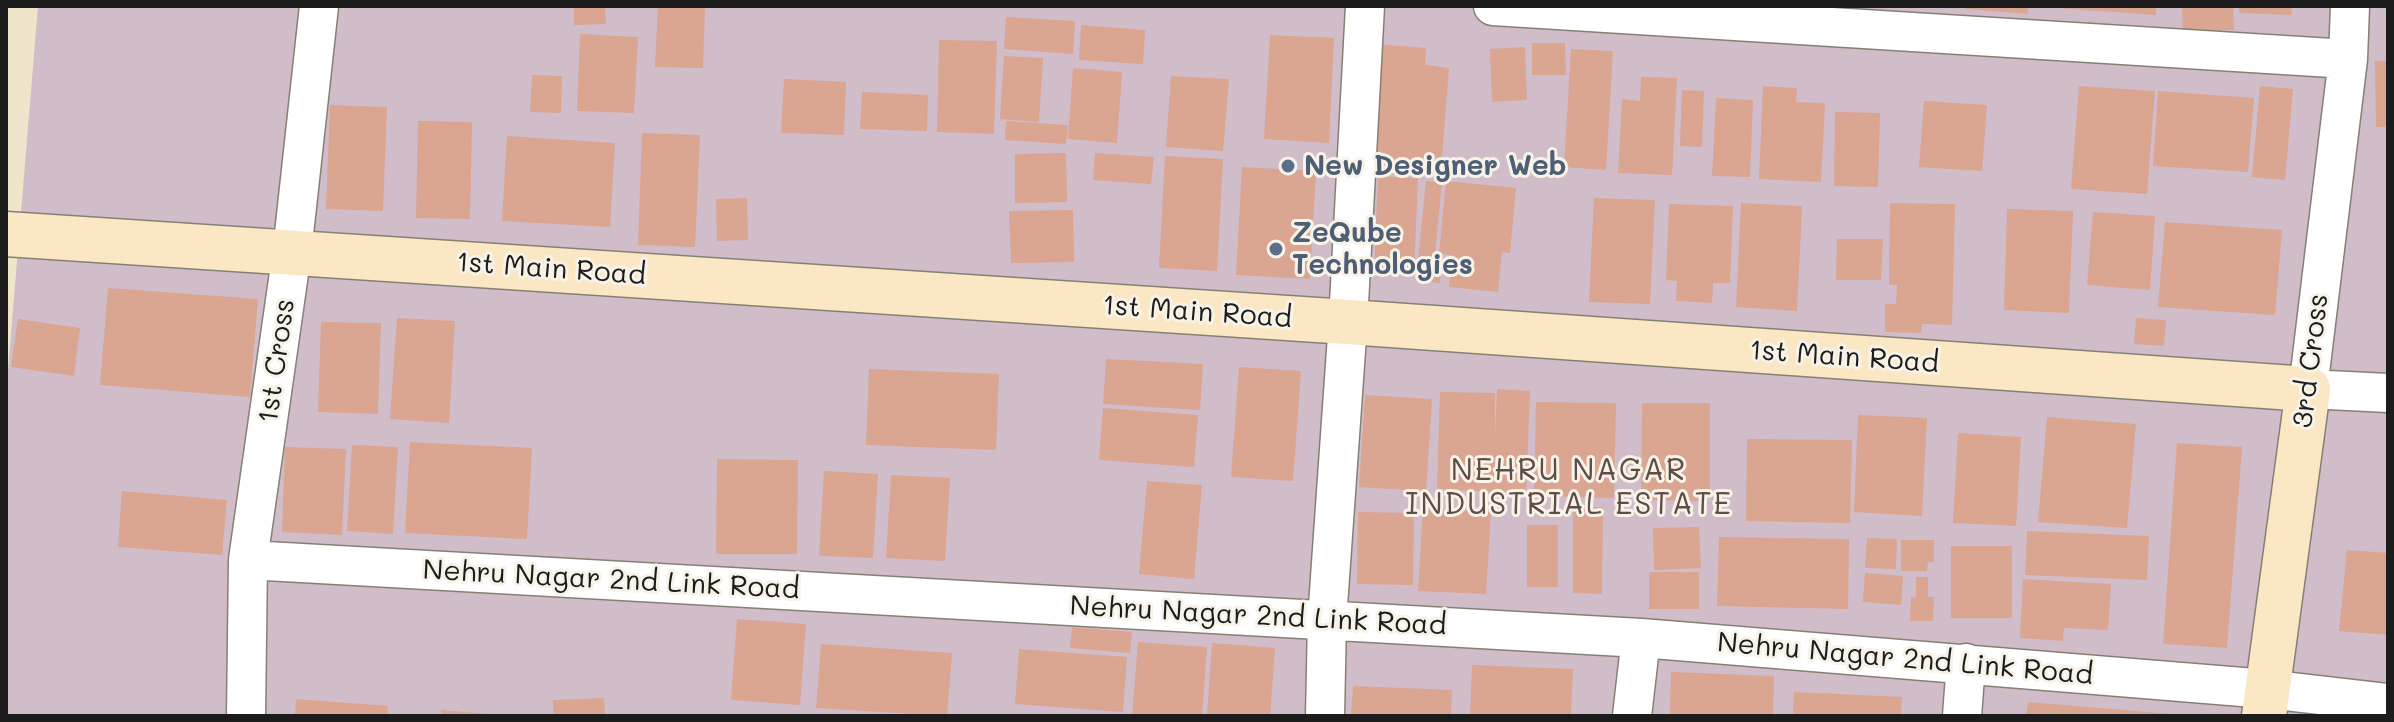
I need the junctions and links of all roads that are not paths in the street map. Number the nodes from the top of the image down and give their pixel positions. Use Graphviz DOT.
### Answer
graph roads {
  1 [pos="319,6"];
  2 [pos="1365,6"];
  3 [pos="1493,6"];
  4 [pos="2350,6"];
  5 [pos="2348,59"];
  6 [pos="6,234"];
  7 [pos="292,252"];
  8 [pos="1348,322"];
  9 [pos="2308,389"];
  10 [pos="2388,393"];
  11 [pos="248,560"];
  12 [pos="1327,620"];
  13 [pos="1641,638"];
  14 [pos="1966,663"];
  15 [pos="2266,702"];
  16 [pos="2388,703"];
  17 [pos="246,716"];
  18 [pos="1325,716"];
  19 [pos="1632,716"];
  20 [pos="1962,716"];
  1 -- 7 [label="street, 1st Cross"];
  2 -- 8 [label="street"];
  3 -- 5 [label="street"];
  4 -- 5 [label="street, 3rd Cross"];
  5 -- 9 [label="street, 3rd Cross"];
  6 -- 7 [label="street, 1st Main Road"];
  7 -- 8 [label="street, 1st Main Road"];
  7 -- 11 [label="street, 1st Cross"];
  8 -- 9 [label="street, 1st Main Road"];
  8 -- 12 [label="street"];
  9 -- 10 [label="street, 1st Main Road"];
  9 -- 15 [label="street, 3rd Cross"];
  11 -- 12 [label="street, Nehru Nagar 2nd Link Road"];
  11 -- 17 [label="street, 1st Cross"];
  12 -- 13 [label="street, Nehru Nagar 2nd Link Road"];
  12 -- 18 [label="street"];
  13 -- 14 [label="street, Nehru Nagar 2nd Link Road"];
  13 -- 19 [label="street"];
  14 -- 15 [label="street, Nehru Nagar 2nd Link Road"];
  14 -- 20 [label="street"];
  15 -- 16 [label="street, Nehru Nagar 2nd Link Road"];
}
